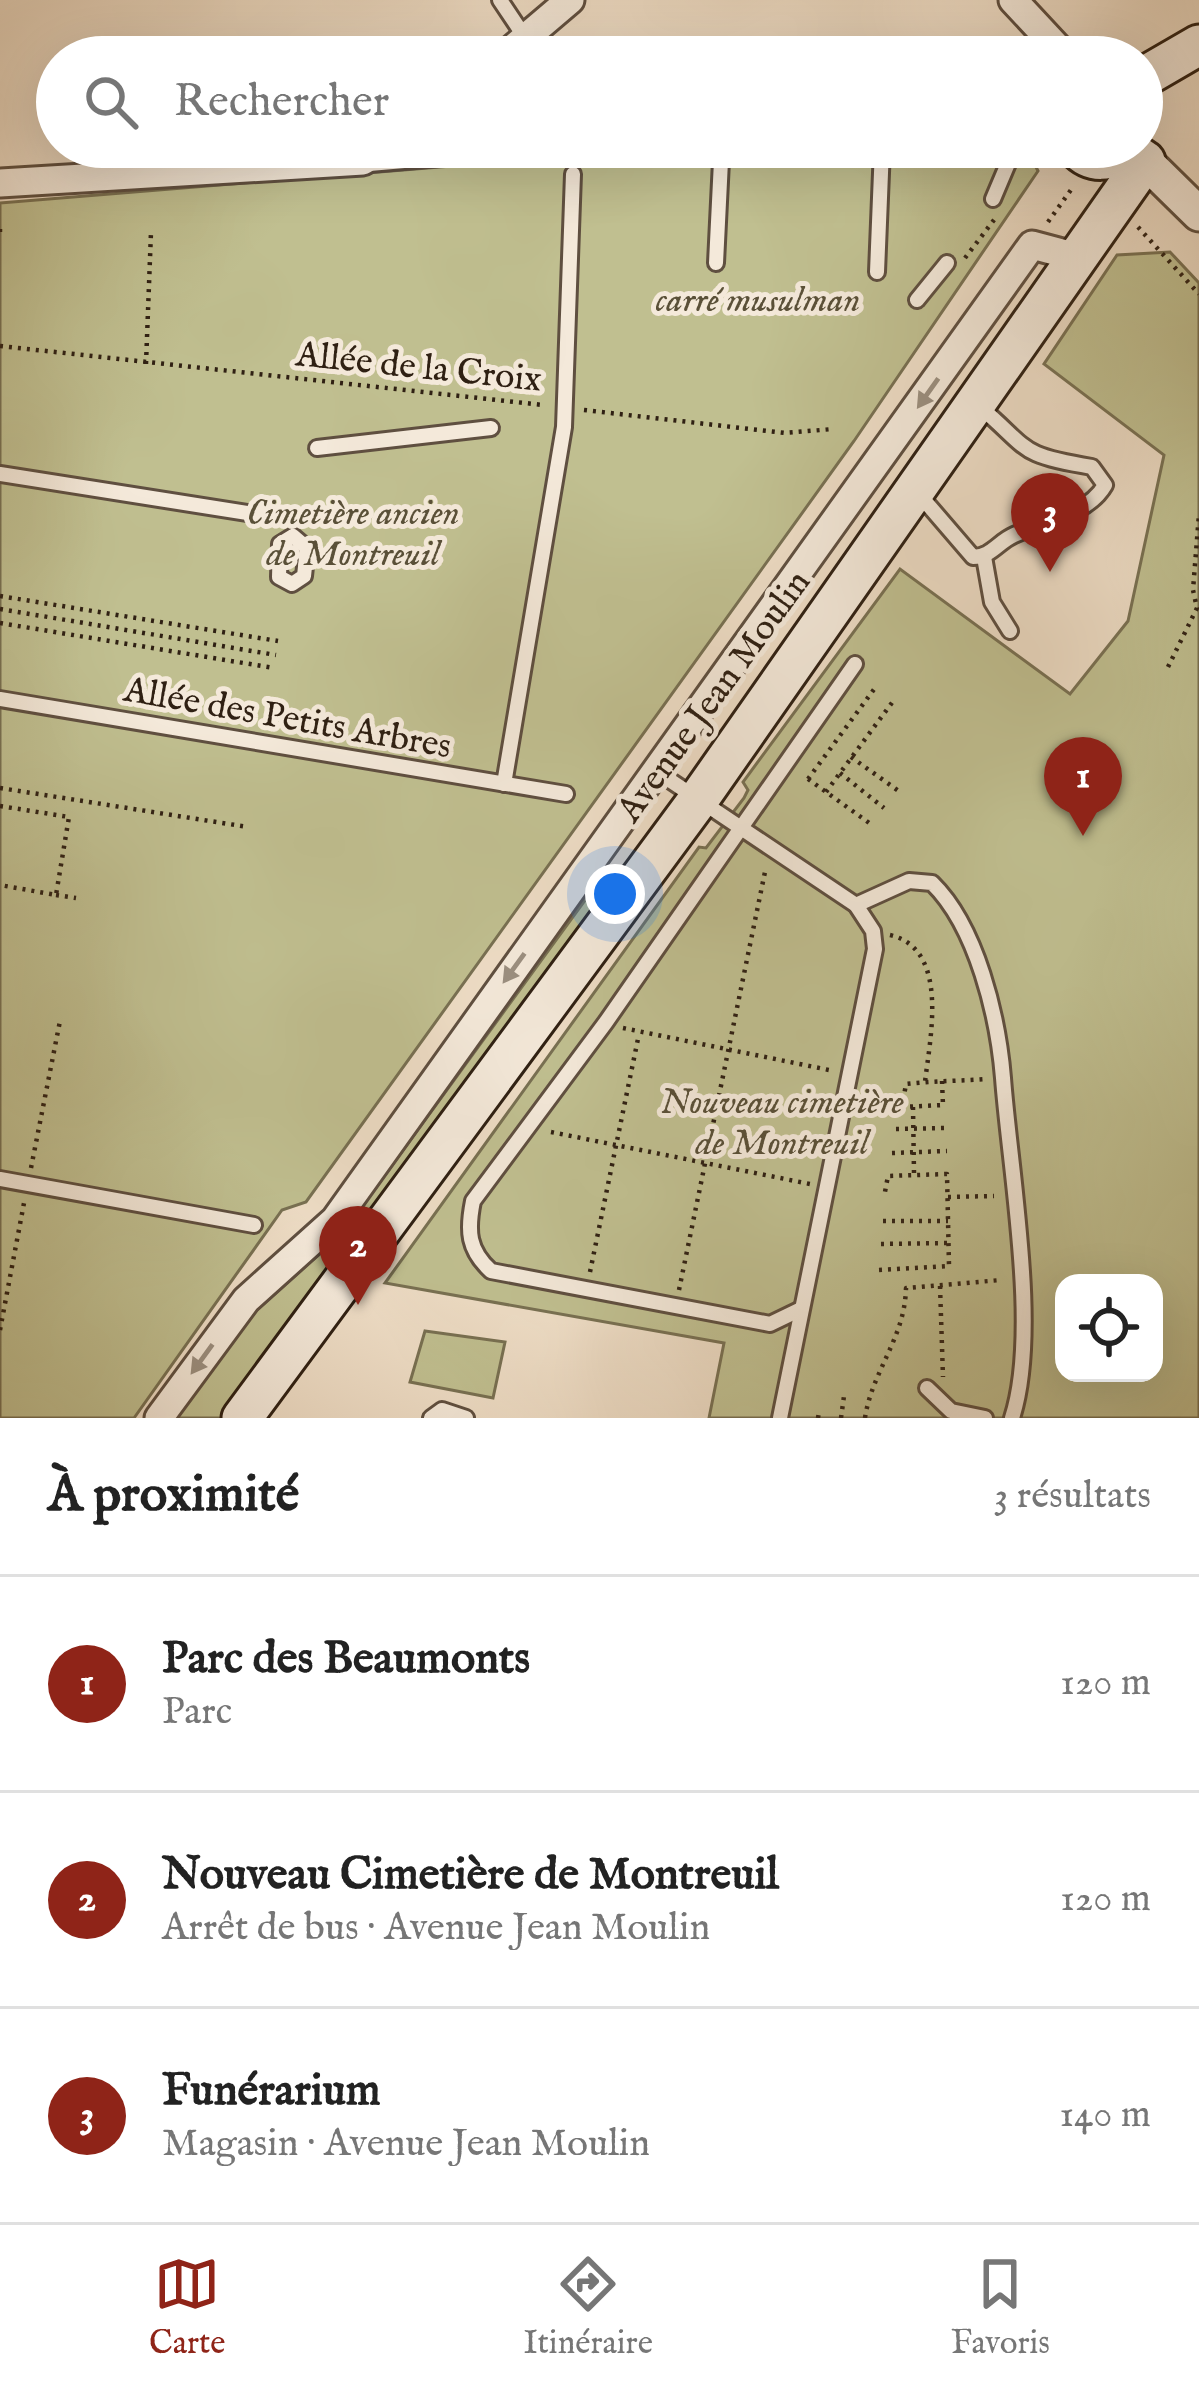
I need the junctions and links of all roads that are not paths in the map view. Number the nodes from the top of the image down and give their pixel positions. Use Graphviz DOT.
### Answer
graph roads {
  1 [pos="500,0"];
  2 [pos="570,0"];
  3 [pos="1013,0"];
  4 [pos="524,36"];
  5 [pos="529,36"];
  6 [pos="1046,36"];
  7 [pos="1199,46"];
  8 [pos="1163,66"];
  9 [pos="192,168"];
  10 [pos="721,168"];
  11 [pos="881,168"];
  12 [pos="1006,168"];
  13 [pos="1127,168"];
  14 [pos="1149,168"];
  15 [pos="573,174"];
  16 [pos="0,183"];
  17 [pos="993,199"];
  18 [pos="1199,214"];
  19 [pos="1077,257"];
  20 [pos="716,263"];
  21 [pos="947,263"];
  22 [pos="877,272"];
  23 [pos="917,300"];
  24 [pos="975,403"];
  25 [pos="490,428"];
  26 [pos="317,448"];
  27 [pos="0,474"];
  28 [pos="915,489"];
  29 [pos="260,515"];
  30 [pos="984,557"];
  31 [pos="1010,631"];
  32 [pos="855,664"];
  33 [pos="0,699"];
  34 [pos="658,773"];
  35 [pos="504,784"];
  36 [pos="566,794"];
  37 [pos="698,800"];
  38 [pos="741,829"];
  39 [pos="856,905"];
  40 [pos="0,1179"];
  41 [pos="254,1225"];
  42 [pos="800,1310"];
  43 [pos="935,1388"];
  44 [pos="159,1418"];
  45 [pos="242,1418"];
  46 [pos="431,1418"];
  47 [pos="466,1418"];
  48 [pos="780,1418"];
  49 [pos="986,1418"];
  50 [pos="1012,1418"];
  1 -- 4 [label="lane"];
  2 -- 5 [label="street"];
  3 -- 6 [label="street"];
  7 -- 8 [label="main road"];
  9 -- 16 [label="street"];
  10 -- 20 [label="lane"];
  11 -- 22 [label="lane"];
  12 -- 17 [label="lane"];
  13 -- 19 [label="main road, Avenue Jean Moulin"];
  14 -- 18 [label="street"];
  15 -- 35 [label="lane"];
  19 -- 24 [label="main road, Avenue Jean Moulin"];
  19 -- 34 [label="street, Avenue Jean Moulin, one-way"];
  21 -- 23 [label="lane"];
  24 -- 28 [label="main road, Avenue Jean Moulin"];
  24 -- 30 [label="lane"];
  25 -- 26 [label="lane"];
  27 -- 29 [label="lane"];
  28 -- 30 [label="lane"];
  28 -- 37 [label="main road, Avenue Jean Moulin"];
  30 -- 31 [label="lane"];
  32 -- 38 [label="lane"];
  33 -- 35 [label="lane, Allée des Petits Arbres"];
  34 -- 37 [label="lane"];
  34 -- 44 [label="street, Avenue Jean Moulin, one-way"];
  35 -- 36 [label="lane, Allée des Petits Arbres"];
  37 -- 38 [label="lane"];
  37 -- 45 [label="main road, Avenue Jean Moulin"];
  38 -- 39 [label="lane"];
  38 -- 42 [label="lane"];
  39 -- 42 [label="lane"];
  39 -- 50 [label="lane"];
  40 -- 41 [label="lane"];
  42 -- 48 [label="lane"];
  43 -- 49 [label="lane"];
  46 -- 47 [label="lane"];
}
